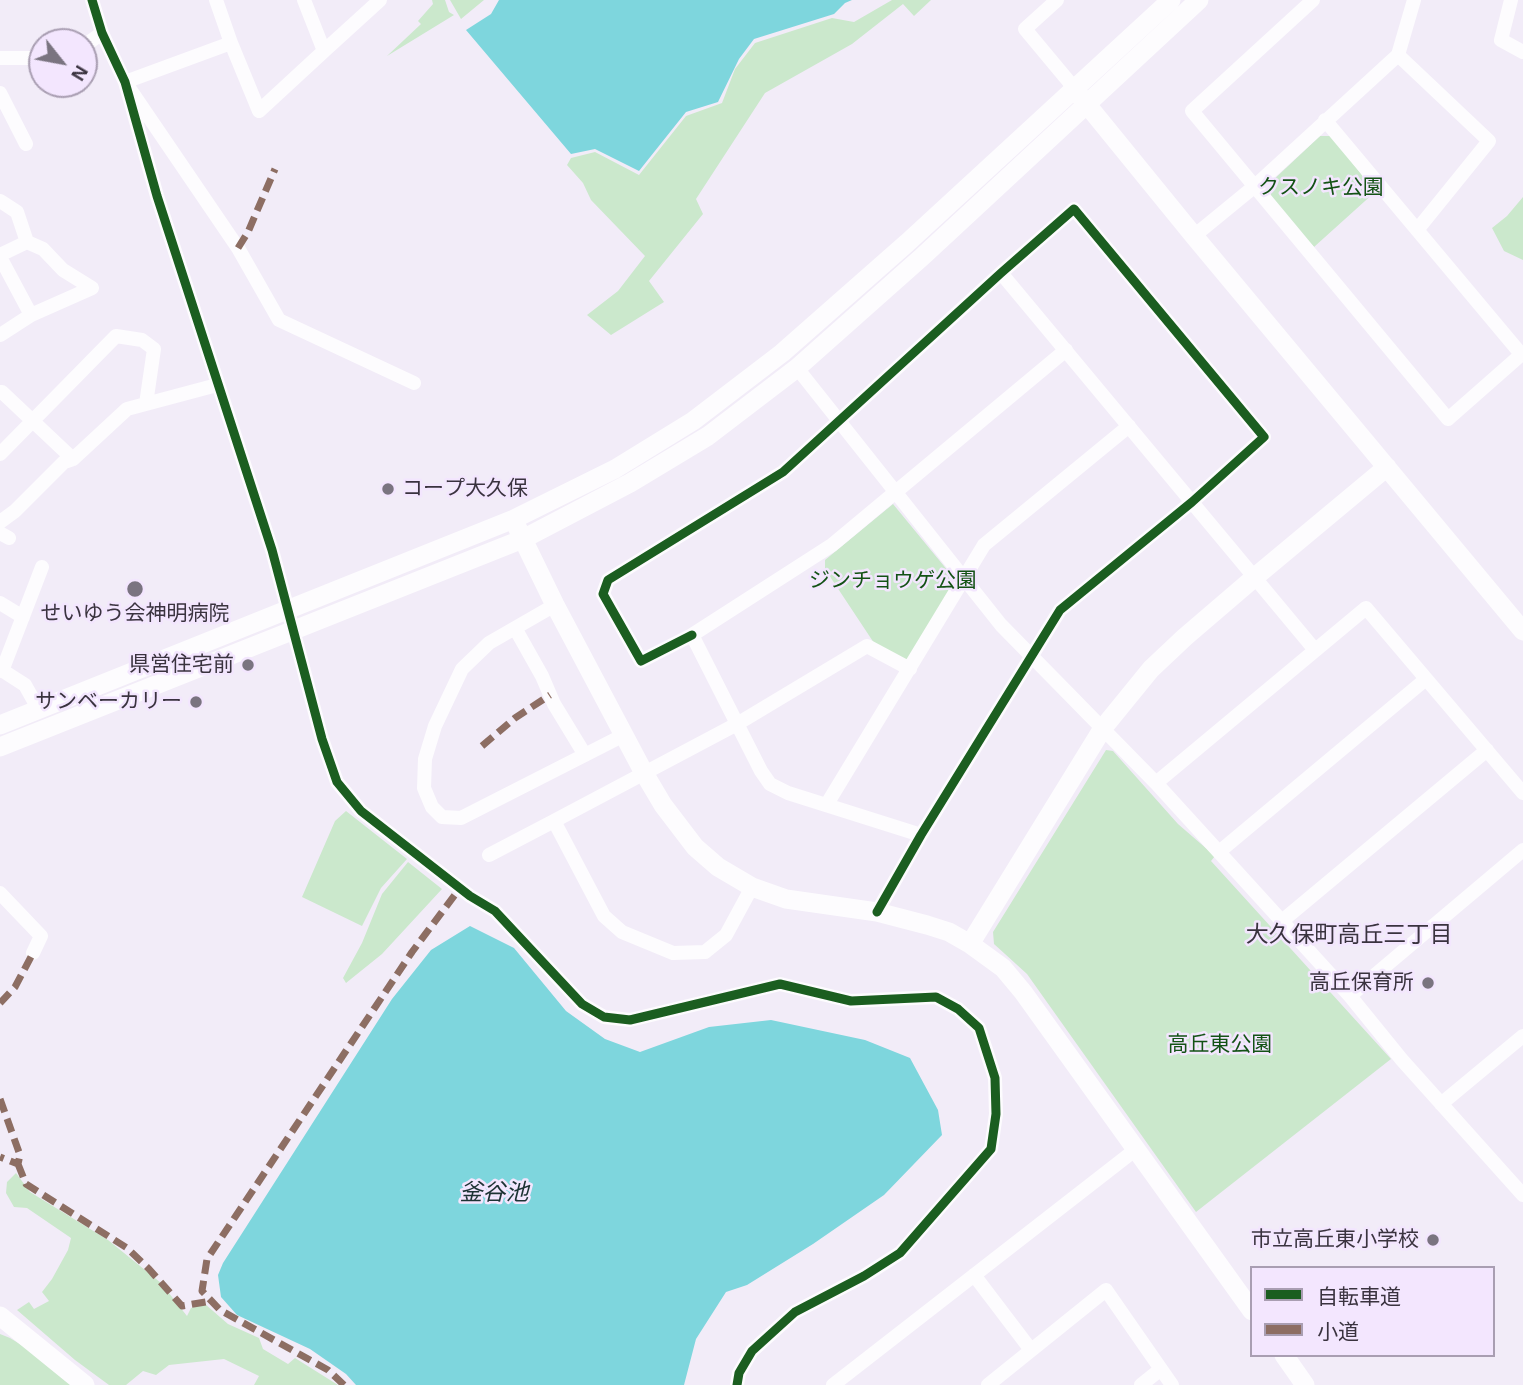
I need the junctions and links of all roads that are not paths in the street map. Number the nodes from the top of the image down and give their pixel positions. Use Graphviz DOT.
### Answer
graph roads {
  1 [pos="92,0"];
  2 [pos="216,0"];
  3 [pos="304,0"];
  4 [pos="380,0"];
  5 [pos="1057,0"];
  6 [pos="1171,0"];
  7 [pos="1199,0"];
  8 [pos="1313,0"];
  9 [pos="1415,0"];
  10 [pos="1511,0"];
  11 [pos="102,33"];
  12 [pos="98,36"];
  13 [pos="230,43"];
  14 [pos="324,51"];
  15 [pos="1523,51"];
  16 [pos="1398,55"];
  17 [pos="0,58"];
  18 [pos="28,58"];
  19 [pos="125,82"];
  20 [pos="0,93"];
  21 [pos="1081,97"];
  22 [pos="1325,120"];
  23 [pos="26,144"];
  24 [pos="1255,186"];
  25 [pos="0,201"];
  26 [pos="1417,230"];
  27 [pos="1194,236"];
  28 [pos="27,242"];
  29 [pos="0,256"];
  30 [pos="1001,273"];
  31 [pos="31,315"];
  32 [pos="0,335"];
  33 [pos="1066,350"];
  34 [pos="1522,353"];
  35 [pos="797,368"];
  36 [pos="414,383"];
  37 [pos="217,385"];
  38 [pos="0,392"];
  39 [pos="145,404"];
  40 [pos="32,420"];
  41 [pos="839,421"];
  42 [pos="1129,426"];
  43 [pos="0,454"];
  44 [pos="73,459"];
  45 [pos="1387,467"];
  46 [pos="897,493"];
  47 [pos="1192,502"];
  48 [pos="514,519"];
  49 [pos="0,522"];
  50 [pos="523,539"];
  51 [pos="42,567"];
  52 [pos="1255,577"];
  53 [pos="965,579"];
  54 [pos="0,603"];
  55 [pos="555,605"];
  56 [pos="288,607"];
  57 [pos="23,617"];
  58 [pos="515,628"];
  59 [pos="293,629"];
  60 [pos="1523,631"];
  61 [pos="692,635"];
  62 [pos="1315,650"];
  63 [pos="1030,656"];
  64 [pos="910,669"];
  65 [pos="1,670"];
  66 [pos="1426,679"];
  67 [pos="39,710"];
  68 [pos="737,724"];
  69 [pos="0,725"];
  70 [pos="1103,728"];
  71 [pos="624,735"];
  72 [pos="0,747"];
  73 [pos="1487,750"];
  74 [pos="585,755"];
  75 [pos="644,773"];
  76 [pos="1156,783"];
  77 [pos="1523,793"];
  78 [pos="827,804"];
  79 [pos="554,821"];
  80 [pos="920,835"];
  81 [pos="1523,850"];
  82 [pos="1219,852"];
  83 [pos="489,855"];
  84 [pos="752,887"];
  85 [pos="0,892"];
  86 [pos="877,912"];
  87 [pos="1282,921"];
  88 [pos="970,944"];
  89 [pos="33,953"];
  90 [pos="1350,996"];
  91 [pos="1523,1036"];
  92 [pos="1441,1104"];
  93 [pos="1135,1150"];
  94 [pos="1523,1195"];
  95 [pos="974,1275"];
  96 [pos="1250,1308"];
  97 [pos="0,1316"];
  98 [pos="1031,1350"];
  99 [pos="1285,1357"];
  100 [pos="1161,1369"];
  101 [pos="85,1385"];
  102 [pos="737,1385"];
  103 [pos="833,1385"];
  104 [pos="988,1385"];
  105 [pos="1141,1385"];
  106 [pos="1172,1385"];
  107 [pos="1305,1385"];
  1 -- 11 [label="street"];
  2 -- 13 [label="street"];
  3 -- 14 [label="street"];
  4 -- 14 [label="street"];
  5 -- 21 [label="street"];
  6 -- 21 [label="street"];
  7 -- 21 [label="street"];
  8 -- 24 [label="street"];
  9 -- 16 [label="street"];
  10 -- 15 [label="street"];
  11 -- 12 [label="street"];
  11 -- 19 [label="street"];
  13 -- 14 [label="street"];
  13 -- 19 [label="street"];
  16 -- 22 [label="street"];
  16 -- 26 [label="street"];
  17 -- 18 [label="street"];
  19 -- 36 [label="street"];
  19 -- 37 [label="street"];
  20 -- 23 [label="street"];
  21 -- 27 [label="street"];
  21 -- 35 [label="street"];
  21 -- 48 [label="street"];
  22 -- 24 [label="street"];
  22 -- 26 [label="street"];
  24 -- 27 [label="street"];
  24 -- 34 [label="street"];
  25 -- 28 [label="street"];
  26 -- 34 [label="street"];
  27 -- 45 [label="street"];
  28 -- 29 [label="street"];
  28 -- 31 [label="street"];
  29 -- 31 [label="street"];
  30 -- 33 [label="street"];
  30 -- 41 [label="street"];
  30 -- 47 [label="street"];
  31 -- 32 [label="street"];
  33 -- 42 [label="street"];
  33 -- 46 [label="street"];
  35 -- 41 [label="street"];
  35 -- 50 [label="street"];
  37 -- 39 [label="street"];
  37 -- 56 [label="street"];
  38 -- 40 [label="street"];
  39 -- 40 [label="street"];
  39 -- 44 [label="street"];
  40 -- 43 [label="street"];
  40 -- 44 [label="street"];
  41 -- 46 [label="street"];
  41 -- 61 [label="street"];
  42 -- 47 [label="street"];
  42 -- 53 [label="street"];
  44 -- 49 [label="street"];
  45 -- 52 [label="street"];
  45 -- 60 [label="street"];
  46 -- 53 [label="street"];
  46 -- 61 [label="street"];
  47 -- 52 [label="street"];
  47 -- 63 [label="street"];
  48 -- 50 [label="street"];
  48 -- 56 [label="street"];
  50 -- 55 [label="street"];
  50 -- 59 [label="street"];
  51 -- 57 [label="street"];
  52 -- 62 [label="street"];
  52 -- 70 [label="street"];
  53 -- 63 [label="street"];
  53 -- 64 [label="street"];
  54 -- 57 [label="street"];
  55 -- 58 [label="street"];
  55 -- 71 [label="street"];
  56 -- 59 [label="street"];
  56 -- 67 [label="street"];
  57 -- 65 [label="street"];
  58 -- 74 [label="street"];
  58 -- 74 [label="street"];
  59 -- 72 [label="street"];
  59 -- 102 [label="street"];
  61 -- 68 [label="street"];
  62 -- 66 [label="street"];
  62 -- 76 [label="street"];
  63 -- 70 [label="street"];
  63 -- 80 [label="street"];
  64 -- 68 [label="street"];
  64 -- 78 [label="street"];
  65 -- 67 [label="street"];
  66 -- 73 [label="street"];
  66 -- 82 [label="street"];
  67 -- 69 [label="street"];
  68 -- 75 [label="street"];
  68 -- 78 [label="street"];
  70 -- 76 [label="street"];
  70 -- 88 [label="street"];
  71 -- 74 [label="street"];
  71 -- 75 [label="street"];
  73 -- 77 [label="street"];
  73 -- 87 [label="street"];
  75 -- 79 [label="street"];
  75 -- 84 [label="street"];
  76 -- 82 [label="street"];
  78 -- 80 [label="street"];
  79 -- 83 [label="street"];
  79 -- 84 [label="street"];
  80 -- 86 [label="street"];
  81 -- 90 [label="street"];
  82 -- 87 [label="street"];
  84 -- 86 [label="street"];
  85 -- 89 [label="street"];
  86 -- 88 [label="street"];
  87 -- 90 [label="street"];
  88 -- 93 [label="street"];
  90 -- 92 [label="street"];
  91 -- 92 [label="street"];
  92 -- 94 [label="street"];
  93 -- 95 [label="street"];
  93 -- 96 [label="street"];
  95 -- 98 [label="street"];
  95 -- 103 [label="street"];
  97 -- 101 [label="street"];
  98 -- 100 [label="street"];
  98 -- 104 [label="street"];
  99 -- 107 [label="street"];
  100 -- 105 [label="street"];
  100 -- 106 [label="street"];
}
